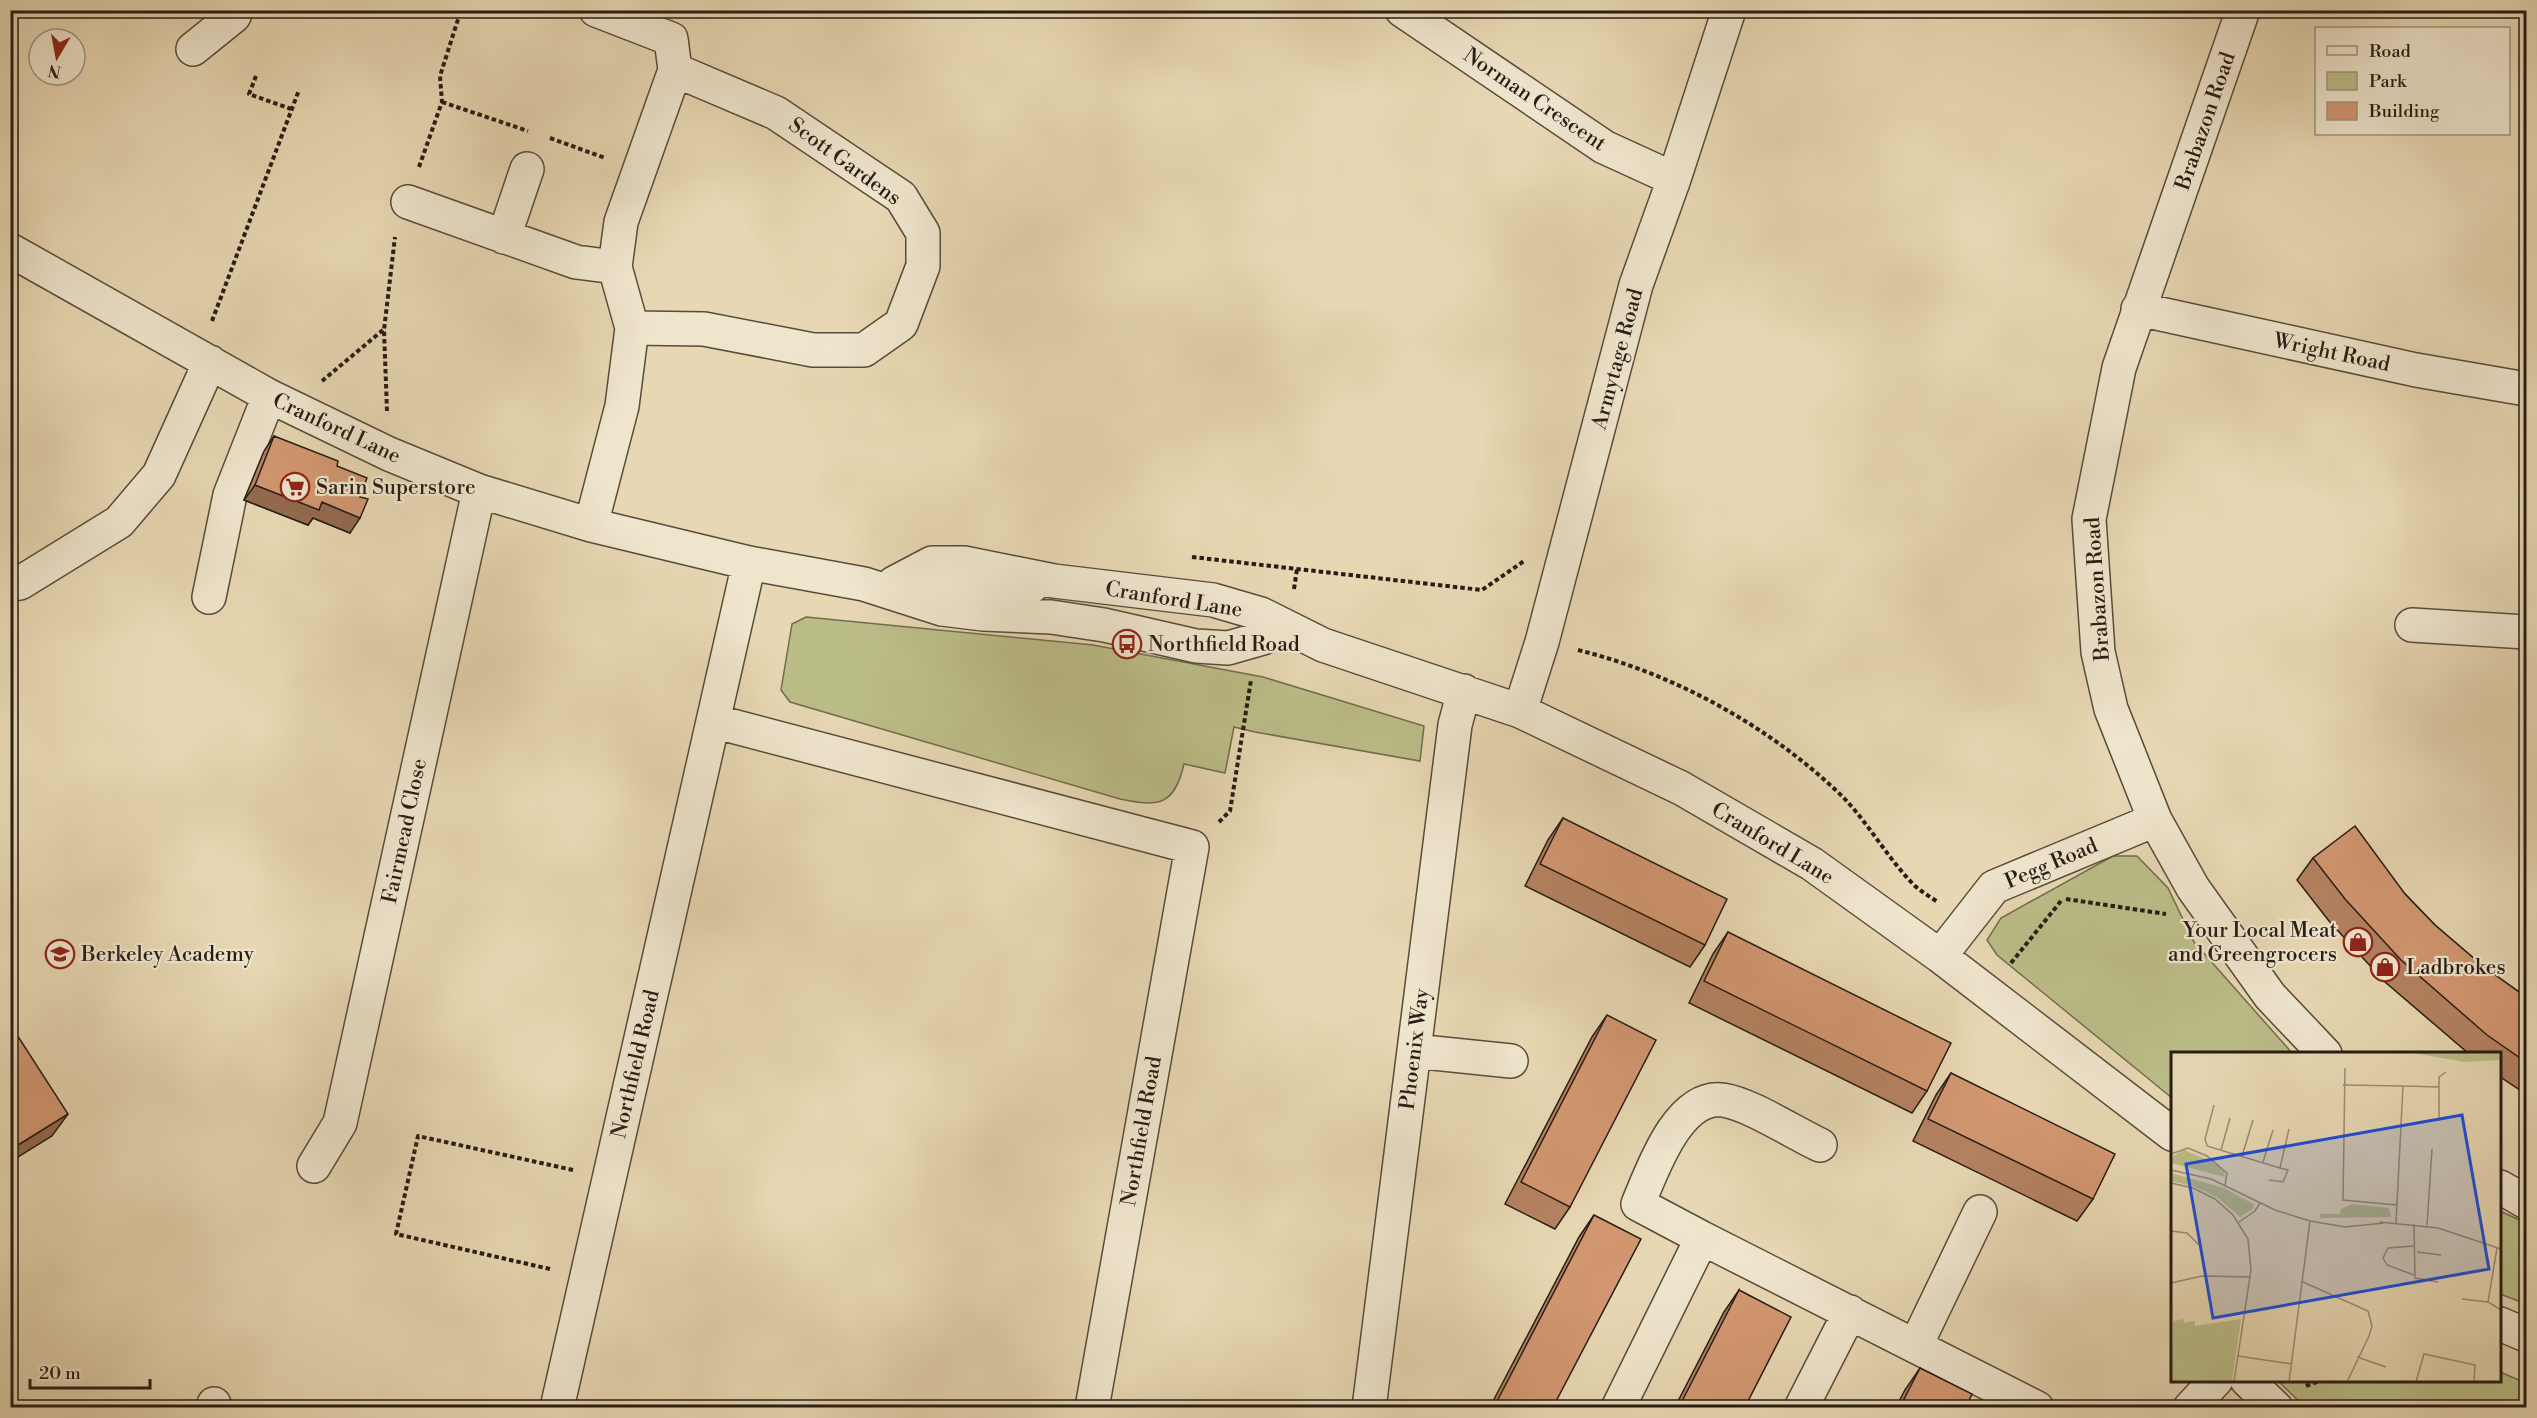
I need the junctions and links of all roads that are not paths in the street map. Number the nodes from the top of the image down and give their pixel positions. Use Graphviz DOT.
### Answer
graph roads {
  1 [pos="236,10"];
  2 [pos="596,10"];
  3 [pos="1402,10"];
  4 [pos="1729,10"];
  5 [pos="2243,10"];
  6 [pos="193,49"];
  7 [pos="675,70"];
  8 [pos="527,169"];
  9 [pos="1674,179"];
  10 [pos="408,202"];
  11 [pos="504,237"];
  12 [pos="10,250"];
  13 [pos="615,267"];
  14 [pos="2138,309"];
  15 [pos="632,328"];
  16 [pos="202,358"];
  17 [pos="2526,389"];
  18 [pos="280,402"];
  19 [pos="479,491"];
  20 [pos="591,525"];
  21 [pos="749,563"];
  22 [pos="10,584"];
  23 [pos="879,584"];
  24 [pos="209,597"];
  25 [pos="2412,625"];
  26 [pos="2526,632"];
  27 [pos="1323,645"];
  28 [pos="1464,691"];
  29 [pos="1520,711"];
  30 [pos="713,720"];
  31 [pos="2155,820"];
  32 [pos="1940,956"];
  33 [pos="1414,1051"];
  34 [pos="2324,1052"];
  35 [pos="1511,1061"];
  36 [pos="2171,1133"];
  37 [pos="1820,1145"];
  38 [pos="314,1166"];
  39 [pos="2501,1188"];
  40 [pos="2526,1202"];
  41 [pos="1980,1212"];
  42 [pos="1702,1238"];
  43 [pos="1850,1312"];
  44 [pos="2501,1325"];
  45 [pos="2526,1335"];
  46 [pos="1916,1345"];
  47 [pos="2214,1382"];
  48 [pos="2249,1382"];
  49 [pos="2029,1406"];
  50 [pos="557,1407"];
  51 [pos="1092,1407"];
  52 [pos="1369,1407"];
  53 [pos="1618,1407"];
  54 [pos="1801,1407"];
  55 [pos="2190,1407"];
  56 [pos="2276,1407"];
  1 -- 6 [label="street"];
  2 -- 7 [label="street"];
  3 -- 9 [label="street, Norman Crescent"];
  4 -- 9 [label="street, Armytage Road"];
  5 -- 14 [label="street, Brabazon Road"];
  7 -- 13 [label="street"];
  7 -- 15 [label="street, Scott Gardens"];
  8 -- 11 [label="street"];
  9 -- 29 [label="street, Armytage Road"];
  10 -- 11 [label="street"];
  11 -- 13 [label="street"];
  12 -- 16 [label="street, Cranford Lane"];
  13 -- 15 [label="street"];
  14 -- 17 [label="street, Wright Road"];
  14 -- 31 [label="street, Brabazon Road"];
  15 -- 20 [label="street"];
  16 -- 18 [label="street, Cranford Lane"];
  16 -- 22 [label="street"];
  18 -- 19 [label="street, Cranford Lane"];
  18 -- 24 [label="street"];
  19 -- 20 [label="street, Cranford Lane"];
  19 -- 38 [label="street, Fairmead Close"];
  20 -- 21 [label="street, Cranford Lane"];
  21 -- 23 [label="street, Cranford Lane"];
  21 -- 30 [label="street, Northfield Road"];
  23 -- 27 [label="street, Cranford Lane"];
  23 -- 27 [label="street, Cranford Lane"];
  25 -- 26 [label="street"];
  27 -- 28 [label="street, Cranford Lane"];
  28 -- 29 [label="street, Cranford Lane"];
  28 -- 33 [label="street, Phoenix Way"];
  29 -- 32 [label="street, Cranford Lane"];
  30 -- 50 [label="street, Northfield Road"];
  30 -- 51 [label="street, Northfield Road"];
  31 -- 32 [label="street, Pegg Road"];
  31 -- 34 [label="street, Brabazon Road"];
  32 -- 36 [label="street, Cranford Lane"];
  33 -- 35 [label="street"];
  33 -- 52 [label="street, Phoenix Way"];
  37 -- 42 [label="street"];
  39 -- 40 [label="street"];
  41 -- 46 [label="street"];
  42 -- 43 [label="street"];
  42 -- 53 [label="street"];
  43 -- 46 [label="street"];
  43 -- 54 [label="street"];
  44 -- 45 [label="street"];
  46 -- 49 [label="street"];
  47 -- 55 [label="street"];
  48 -- 56 [label="street"];
}
